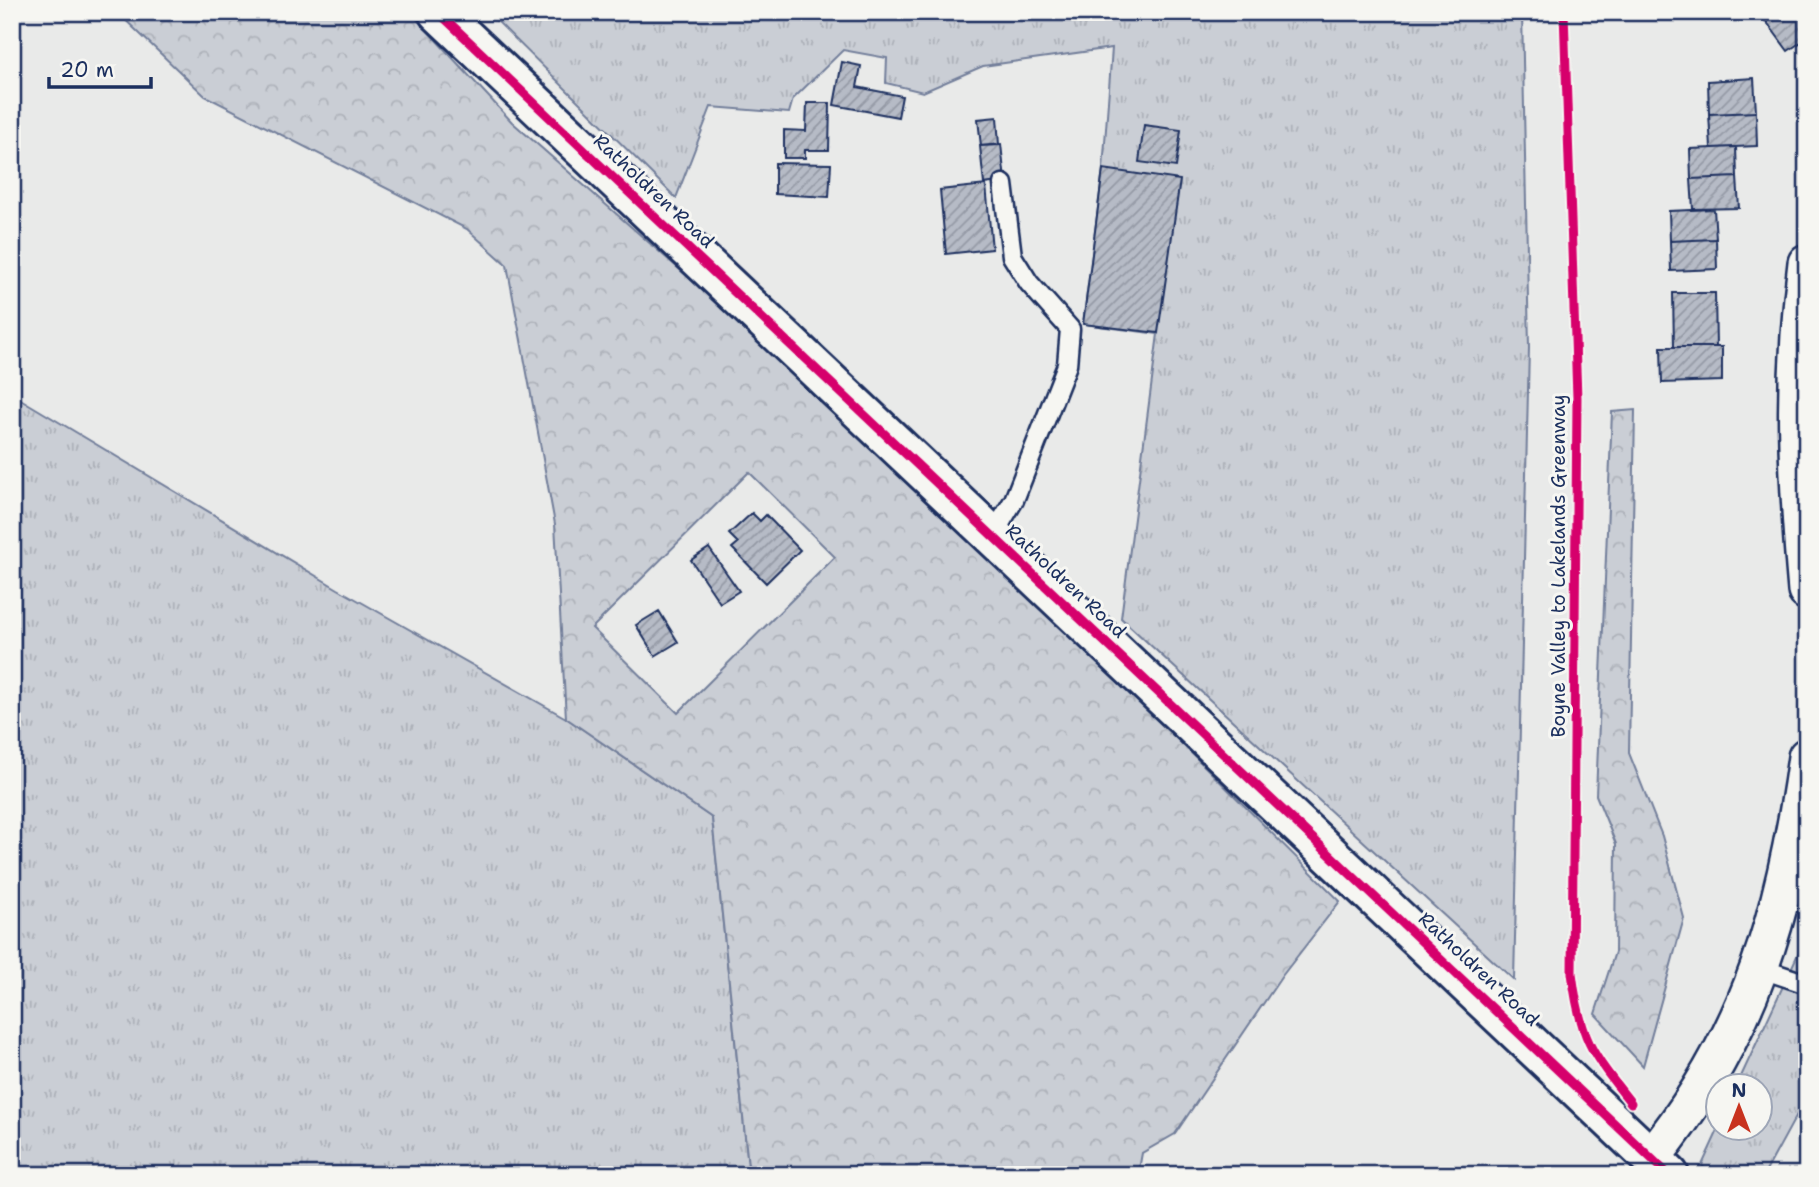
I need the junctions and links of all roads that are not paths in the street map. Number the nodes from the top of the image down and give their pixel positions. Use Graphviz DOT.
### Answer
graph roads {
  1 [pos="438,12"];
  2 [pos="1003,184"];
  3 [pos="1807,262"];
  4 [pos="993,536"];
  5 [pos="1807,591"];
  6 [pos="1807,757"];
  7 [pos="1762,969"];
  8 [pos="1807,984"];
  9 [pos="1660,1166"];
  1 -- 4 [label="street, Ratholdren Road"];
  2 -- 4 [label="lane"];
  3 -- 5 [label="street"];
  4 -- 9 [label="street, Ratholdren Road"];
  6 -- 7 [label="street"];
  7 -- 8 [label="lane"];
  7 -- 9 [label="street"];
}
